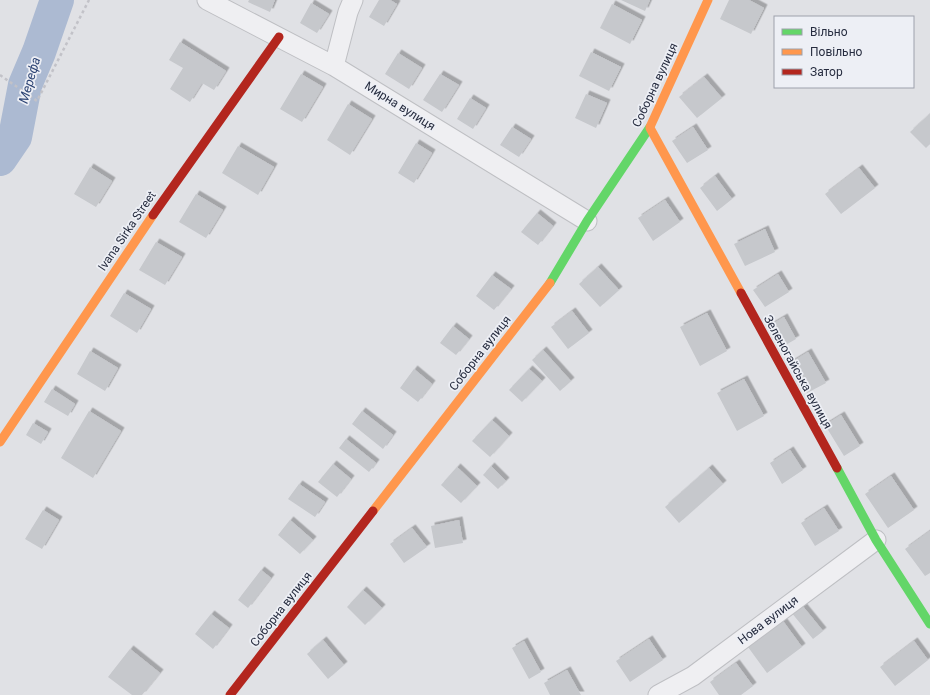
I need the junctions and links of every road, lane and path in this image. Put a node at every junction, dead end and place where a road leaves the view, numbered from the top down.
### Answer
1 (89, 0) edge
2 (207, 0) edge
3 (353, 0) edge
4 (708, 0) edge
5 (279, 37) junction
6 (334, 66) junction
7 (0, 75) edge
8 (650, 128) junction
9 (587, 221) junction
10 (0, 442) edge
11 (876, 540) junction
12 (930, 624) edge
13 (230, 695) edge
14 (658, 695) edge

1 - 7 path
2 - 5 street, Мирна вулиця
3 - 6 street
4 - 8 street, Соборна вулиця
5 - 6 street, Мирна вулиця
5 - 10 street, Ivana Sirka Street
6 - 9 street, Мирна вулиця
8 - 9 street, Соборна вулиця
8 - 11 street, Зеленогайська вулиця
9 - 13 street, Соборна вулиця
11 - 12 street, Зеленогайська вулиця
11 - 14 street, Нова вулиця

